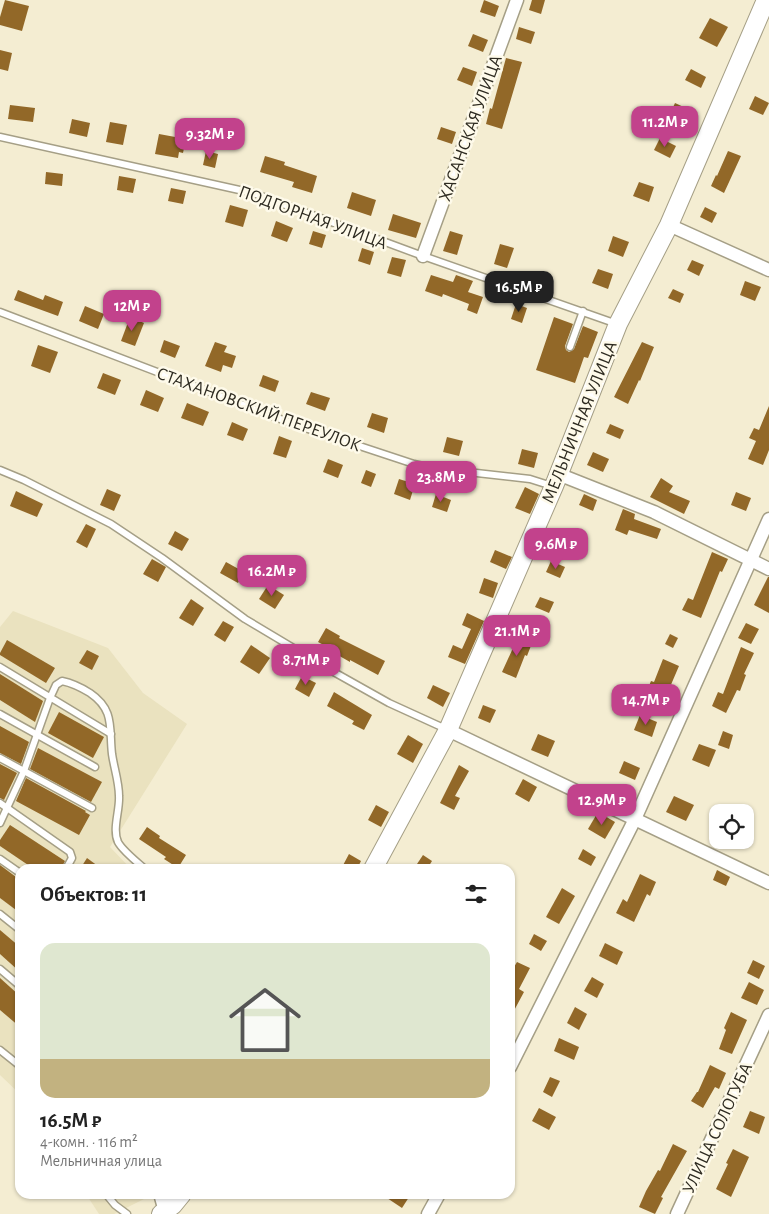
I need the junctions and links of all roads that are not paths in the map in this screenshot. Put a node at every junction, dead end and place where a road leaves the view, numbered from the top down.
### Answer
1 (517, 0) edge
2 (766, 0) edge
3 (764, 21) edge
4 (0, 137) edge
5 (669, 225) junction
6 (423, 256) junction
7 (769, 270) edge
8 (583, 311) junction
9 (0, 312) edge
10 (618, 324) junction
11 (570, 347) dead end
12 (0, 470) edge
13 (556, 480) junction
14 (769, 519) edge
15 (751, 561) junction
16 (769, 570) edge
17 (0, 667) edge
18 (50, 698) junction
19 (0, 714) edge
20 (448, 730) junction
21 (111, 734) junction
22 (37, 736) junction
23 (0, 758) edge
24 (95, 767) dead end
25 (24, 771) junction
26 (0, 803) edge
27 (7, 807) junction
28 (92, 808) dead end
29 (635, 819) junction
30 (0, 823) edge
31 (0, 859) edge
32 (69, 864) edge
33 (140, 864) edge
34 (375, 864) edge
35 (15, 870) edge
36 (769, 883) edge
37 (0, 914) edge
38 (15, 926) edge
39 (0, 969) edge
40 (15, 982) edge
41 (769, 1015) edge
42 (0, 1050) edge
43 (515, 1057) edge
44 (15, 1062) edge
45 (110, 1199) edge
46 (158, 1199) edge
47 (164, 1199) edge
48 (178, 1199) edge
49 (436, 1199) edge
50 (126, 1214) edge
51 (162, 1214) edge
52 (428, 1214) edge
53 (678, 1214) edge

1 - 6 street, ХАСАНСКАЯ УЛИЦА
2 - 3 main road, МЕЛЬНИЧНАЯ УЛИЦА
3 - 5 main road, МЕЛЬНИЧНАЯ УЛИЦА
4 - 6 lane, ПОДГОРНАЯ УЛИЦА
5 - 7 street
5 - 10 main road, МЕЛЬНИЧНАЯ УЛИЦА
6 - 8 lane, ПОДГОРНАЯ УЛИЦА
8 - 10 lane, ПОДГОРНАЯ УЛИЦА
8 - 11 lane
9 - 13 lane, СТАХАНОВСКИЙ ПЕРЕУЛОК
10 - 13 main road, МЕЛЬНИЧНАЯ УЛИЦА
12 - 20 lane
13 - 15 street
13 - 20 main road, МЕЛЬНИЧНАЯ УЛИЦА
14 - 15 street
15 - 16 street
15 - 29 street
17 - 18 lane
18 - 21 lane
18 - 21 lane
18 - 22 lane
19 - 22 lane
20 - 29 street
20 - 34 main road, МЕЛЬНИЧНАЯ УЛИЦА
21 - 33 lane
22 - 24 lane
22 - 25 lane
23 - 25 lane
25 - 27 lane
25 - 28 lane
26 - 27 lane
27 - 30 lane
27 - 32 lane
29 - 36 street
29 - 43 street
31 - 35 lane
37 - 38 lane
39 - 40 lane
41 - 53 street, УЛИЦА СОЛОГУБА
42 - 44 lane
45 - 50 lane
46 - 51 lane
47 - 51 lane
48 - 51 main road
49 - 52 street

